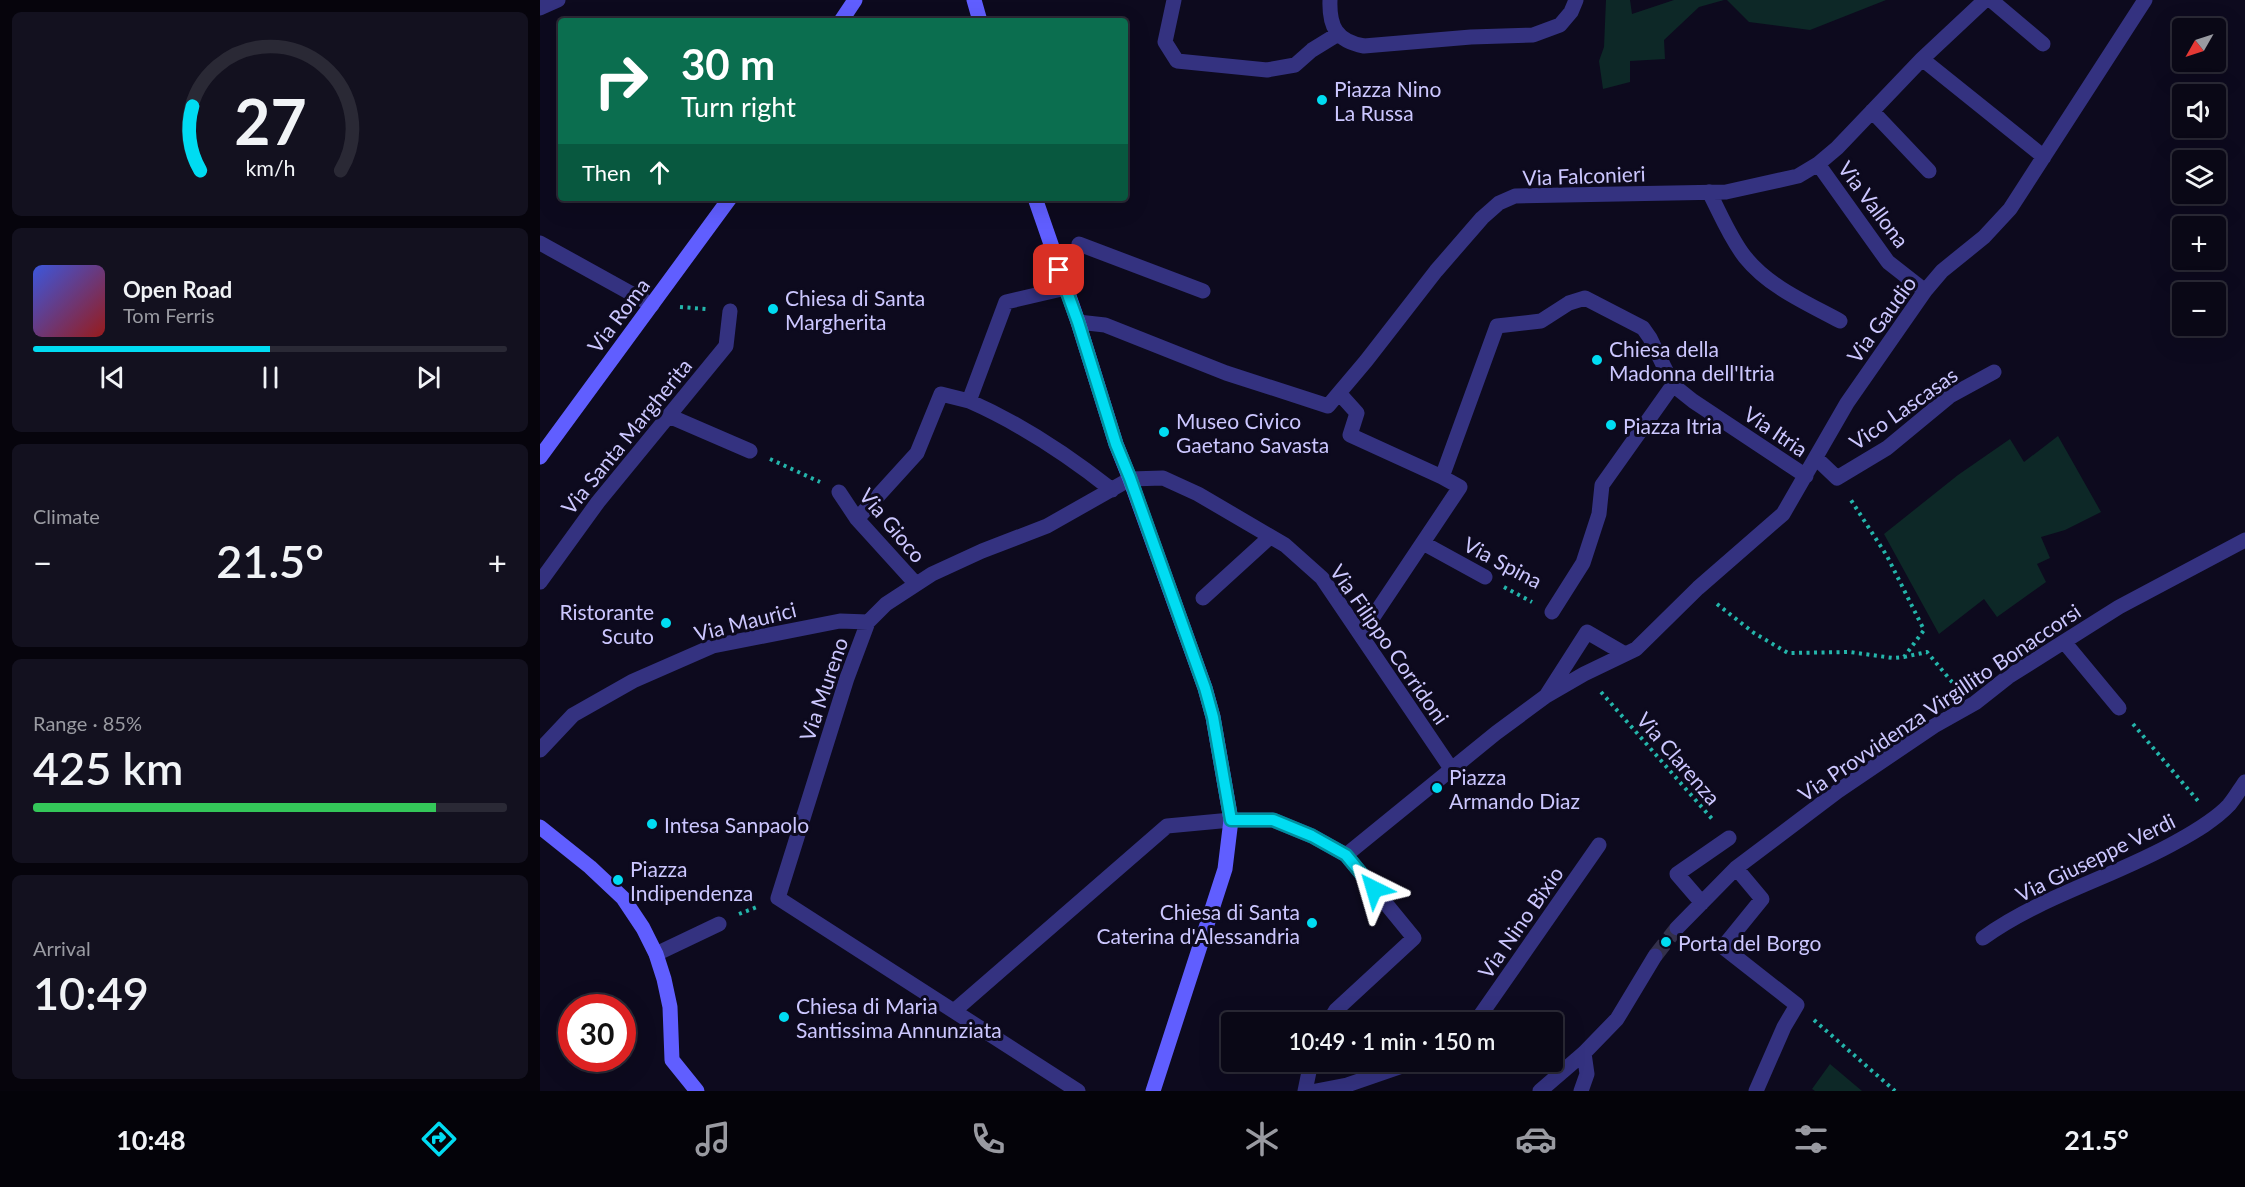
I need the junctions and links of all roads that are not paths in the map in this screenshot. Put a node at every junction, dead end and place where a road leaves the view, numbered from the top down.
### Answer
1 (558, 0) edge
2 (855, 0) edge
3 (974, 0) edge
4 (1174, 0) edge
5 (1330, 0) edge
6 (1576, 0) edge
7 (1985, 0) edge
8 (1991, 0) edge
9 (2145, 0) edge
10 (540, 8) edge
11 (843, 18) edge
12 (979, 18) edge
13 (1338, 34) junction
14 (2043, 44) dead end
15 (1922, 59) junction
16 (1872, 111) junction
17 (2044, 157) junction
18 (1818, 164) junction
19 (1929, 171) dead end
20 (1709, 192) junction
21 (728, 201) edge
22 (1036, 201) edge
23 (540, 243) edge
24 (1079, 244) dead end
25 (1066, 288) junction
26 (1203, 291) dead end
27 (1925, 291) junction
28 (652, 305) junction
29 (730, 311) road end
30 (1840, 321) dead end
31 (1078, 322) junction
32 (1994, 372) dead end
33 (1673, 385) junction
34 (1340, 393) junction
35 (969, 401) junction
36 (669, 416) junction
37 (750, 451) road end
38 (540, 457) edge
39 (1816, 458) junction
40 (1806, 476) junction
41 (1442, 477) junction
42 (1130, 478) junction
43 (1112, 490) junction
44 (839, 492) road end
45 (857, 519) junction
46 (1270, 537) junction
47 (2245, 540) edge
48 (1423, 543) junction
49 (1485, 577) road end
50 (540, 582) edge
51 (915, 584) junction
52 (1203, 598) dead end
53 (1552, 612) road end
54 (868, 622) junction
55 (1361, 636) junction
56 (2065, 643) junction
57 (1631, 651) junction
58 (1546, 696) junction
59 (2120, 708) road end
60 (540, 750) edge
61 (1452, 770) junction
62 (2245, 782) edge
63 (1231, 820) junction
64 (540, 827) edge
65 (1729, 838) road end
66 (1599, 845) dead end
67 (1346, 855) junction
68 (1736, 868) junction
69 (1702, 903) junction
70 (719, 924) dead end
71 (1677, 928) tunnel mouth
72 (1983, 938) dead end
73 (656, 954) junction
74 (1655, 956) tunnel mouth
75 (950, 1008) junction
76 (1335, 1012) edge
77 (1483, 1012) edge
78 (1584, 1053) junction
79 (1309, 1072) edge
80 (1385, 1072) edge
81 (697, 1091) edge
82 (1078, 1091) edge
83 (1153, 1091) edge
84 (1305, 1091) edge
85 (1316, 1091) edge
86 (1539, 1091) edge
87 (1581, 1091) edge
88 (1756, 1091) edge

1 - 10 street
2 - 11 street
3 - 12 street
4 - 13 street
5 - 13 street
6 - 13 street
7 - 15 street, Via Falconieri
8 - 14 street
9 - 17 street, Via Gaudio
15 - 16 street, Via Falconieri
15 - 17 street
16 - 18 street, Via Falconieri
16 - 19 street
17 - 27 street, Via Gaudio
18 - 20 street, Via Falconieri
18 - 27 street, Via Vallona
20 - 30 street
20 - 34 street, Via Falconieri
21 - 28 street, Via Roma
22 - 25 street
23 - 28 street
24 - 26 street
25 - 31 street
25 - 35 street
27 - 39 street, Via Gaudio
28 - 38 street, Via Roma
29 - 36 street, Via Santa Margherita
31 - 34 street, Via Falconieri
31 - 42 street
32 - 39 street, Vico Lascasas
33 - 40 street, Via Itria
33 - 41 street
33 - 53 street
34 - 41 street
35 - 43 street
35 - 45 street
36 - 37 street
36 - 50 street, Via Santa Margherita
39 - 40 street, Via Gaudio
40 - 57 street, Via Gaudio
41 - 48 street
42 - 43 street, Via Mureno
42 - 46 street, Via Filippo Corridoni
42 - 63 street
43 - 51 street, Via Mureno
44 - 45 street, Via Gioco
45 - 51 street, Via Gioco
46 - 52 street
46 - 55 street, Via Filippo Corridoni
47 - 56 street, Via Provvidenza Virgillito Bonaccorsi
48 - 49 street, Via Spina
48 - 55 street
51 - 54 street, Via Mureno
54 - 60 street, Via Maurici
54 - 75 street, Via Mureno
55 - 61 street, Via Filippo Corridoni
56 - 59 street
56 - 68 street, Via Provvidenza Virgillito Bonaccorsi
57 - 58 street, Via Gaudio
57 - 58 street
58 - 61 street
61 - 67 street
62 - 72 street, Via Giuseppe Verdi
63 - 67 street
63 - 75 street
63 - 83 street
64 - 73 street
65 - 69 street
66 - 77 street, Via Nino Bixio
67 - 76 street
68 - 69 street, Via Provvidenza Virgillito Bonaccorsi
68 - 88 street
69 - 71 street, Via Provvidenza Virgillito Bonaccorsi
70 - 73 street
73 - 81 street
74 - 78 street
75 - 82 street
78 - 86 street
78 - 87 street
79 - 84 street
80 - 85 street

